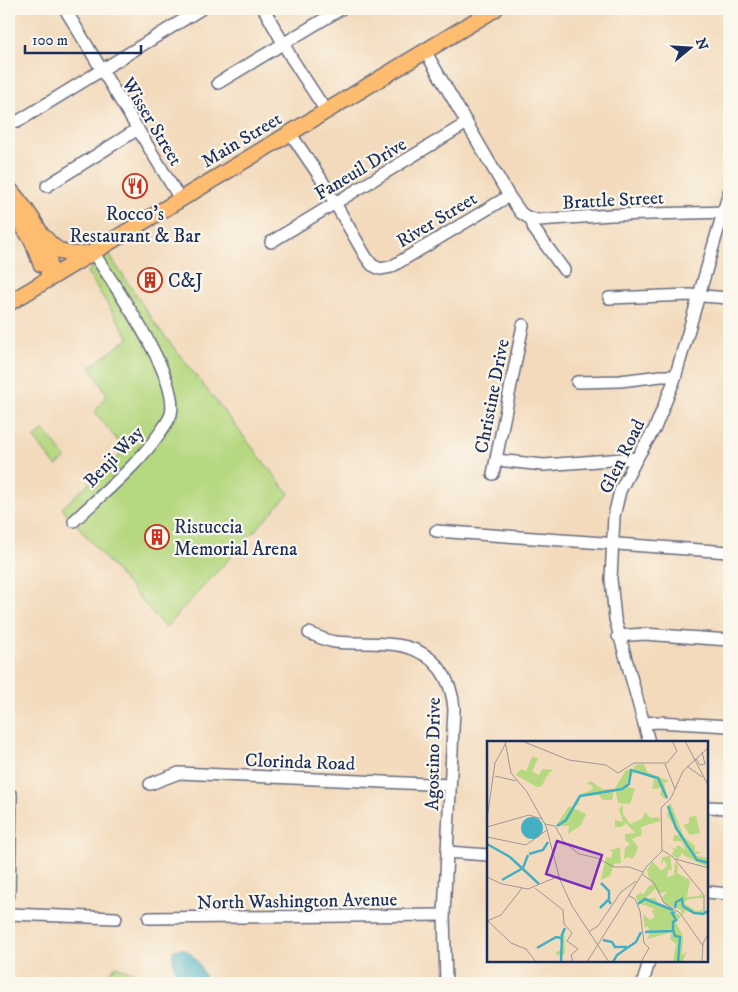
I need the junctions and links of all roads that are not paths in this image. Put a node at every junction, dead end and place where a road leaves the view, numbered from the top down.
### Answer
1 (65, 9) edge
2 (201, 9) edge
3 (264, 9) edge
4 (341, 9) edge
5 (495, 9) edge
6 (283, 43) junction
7 (426, 51) junction
8 (102, 71) junction
9 (218, 83) dead end
10 (326, 111) junction
11 (16, 122) dead end
12 (467, 123) junction
13 (138, 129) junction
14 (290, 133) junction
15 (47, 186) dead end
16 (9, 189) edge
17 (729, 192) edge
18 (509, 196) junction
19 (180, 199) junction
20 (9, 204) edge
21 (335, 204) junction
22 (726, 212) edge
23 (531, 219) junction
24 (39, 231) junction
25 (271, 242) dead end
26 (92, 252) junction
27 (564, 270) dead end
28 (47, 279) junction
29 (699, 296) junction
30 (609, 298) dead end
31 (729, 298) edge
32 (9, 303) edge
33 (523, 325) dead end
34 (676, 376) junction
35 (577, 382) dead end
36 (637, 458) junction
37 (496, 460) junction
38 (493, 474) dead end
39 (74, 521) dead end
40 (436, 531) dead end
41 (611, 544) junction
42 (729, 552) edge
43 (309, 632) dead end
44 (618, 636) junction
45 (729, 640) edge
46 (645, 723) junction
47 (729, 726) edge
48 (649, 741) edge
49 (150, 784) dead end
50 (450, 785) junction
51 (11, 795) dead end
52 (708, 807) edge
53 (729, 808) edge
54 (447, 852) junction
55 (487, 855) edge
56 (708, 892) edge
57 (9, 894) edge
58 (729, 894) edge
59 (9, 914) edge
60 (444, 915) junction
61 (116, 918) dead end
62 (149, 918) dead end
63 (649, 962) edge
64 (446, 983) edge
65 (643, 983) edge

1 - 8 street, Wisser Street
2 - 8 street
3 - 6 street
4 - 6 street
5 - 7 main road, Main Street
6 - 9 street
6 - 10 street
7 - 10 main road, Main Street
7 - 12 street
8 - 11 street
8 - 13 street, Wisser Street
10 - 14 main road, Main Street
12 - 18 street
12 - 21 street, Faneuil Drive
13 - 15 street
13 - 19 street, Wisser Street
14 - 19 main road, Main Street
14 - 21 street
16 - 24 main road
17 - 22 street, Glen Road
18 - 21 street, River Street
18 - 23 street
19 - 26 main road, Main Street
20 - 28 main road
21 - 25 street, Faneuil Drive
22 - 23 street, Brattle Street
22 - 29 street, Glen Road
23 - 27 street
24 - 26 main road
24 - 28 main road
26 - 28 main road, Main Street
26 - 39 street, Benji Way
28 - 32 main road, Main Street
29 - 30 street
29 - 31 street
29 - 34 street, Glen Road
33 - 37 street, Christine Drive
34 - 35 street
34 - 36 street, Glen Road
36 - 37 street
36 - 41 street, Glen Road
37 - 38 street, Christine Drive
40 - 41 street
41 - 42 street
41 - 44 street, Glen Road
43 - 50 street, Agostino Drive
44 - 45 street
44 - 46 street, Glen Road
46 - 47 street
46 - 48 street, Glen Road
49 - 50 street, Clorinda Road
50 - 54 street, Agostino Drive
51 - 57 street
52 - 53 street
54 - 55 street
54 - 60 street, Agostino Drive
56 - 58 street
59 - 61 street
60 - 62 street, North Washington Avenue
60 - 64 street, Agostino Drive
63 - 65 street

